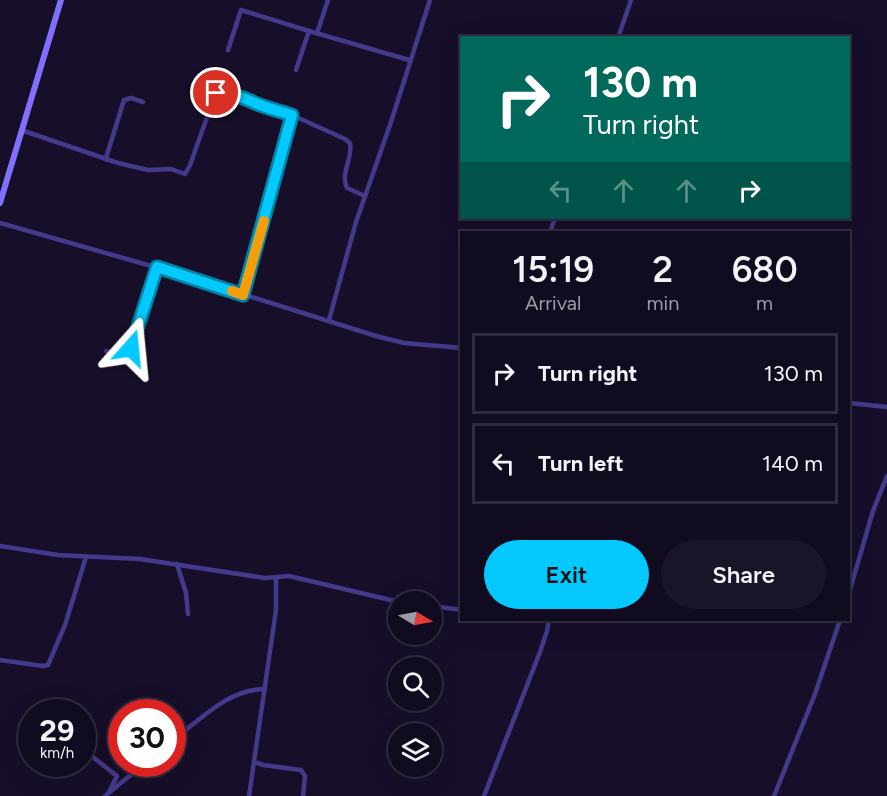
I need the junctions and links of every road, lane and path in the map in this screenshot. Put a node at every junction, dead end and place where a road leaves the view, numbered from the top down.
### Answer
1 (61, 0) edge
2 (328, 0) edge
3 (430, 0) edge
4 (631, 0) edge
5 (309, 31) junction
6 (317, 33) junction
7 (619, 36) edge
8 (228, 50) dead end
9 (410, 60) junction
10 (296, 70) dead end
11 (143, 102) dead end
12 (292, 115) junction
13 (21, 130) junction
14 (107, 160) junction
15 (365, 196) junction
16 (0, 203) edge
17 (0, 223) edge
18 (157, 267) junction
19 (243, 295) junction
20 (329, 320) junction
21 (460, 348) edge
22 (106, 351) dead end
23 (850, 402) edge
24 (887, 407) edge
25 (887, 476) edge
26 (0, 546) edge
27 (86, 557) junction
28 (177, 564) junction
29 (276, 578) junction
30 (850, 590) edge
31 (388, 599) edge
32 (442, 607) edge
33 (460, 610) edge
34 (188, 614) dead end
35 (549, 621) edge
36 (840, 621) edge
37 (0, 660) edge
38 (265, 689) junction
39 (186, 730) edge
40 (96, 760) edge
41 (254, 762) junction
42 (128, 777) edge
43 (110, 792) junction
44 (105, 796) edge
45 (249, 796) edge
46 (303, 796) edge
47 (484, 796) edge
48 (774, 796) edge

1 - 13 main road
2 - 6 street
3 - 9 street
4 - 7 street
5 - 6 street
5 - 8 street
5 - 10 street
6 - 9 street
9 - 15 street
11 - 14 street
12 - 14 street
12 - 15 street
12 - 19 street
13 - 14 street
13 - 16 main road
15 - 20 street
17 - 18 street
18 - 19 street
18 - 22 street
19 - 20 street
20 - 21 street
23 - 24 street
25 - 30 street
26 - 27 street
27 - 28 street
27 - 37 street
28 - 29 street
28 - 34 street
29 - 31 street
29 - 38 street
32 - 33 street
35 - 47 street
36 - 48 street
38 - 39 street
38 - 41 street
40 - 43 street
41 - 45 street
41 - 46 street
42 - 43 street
43 - 44 street

